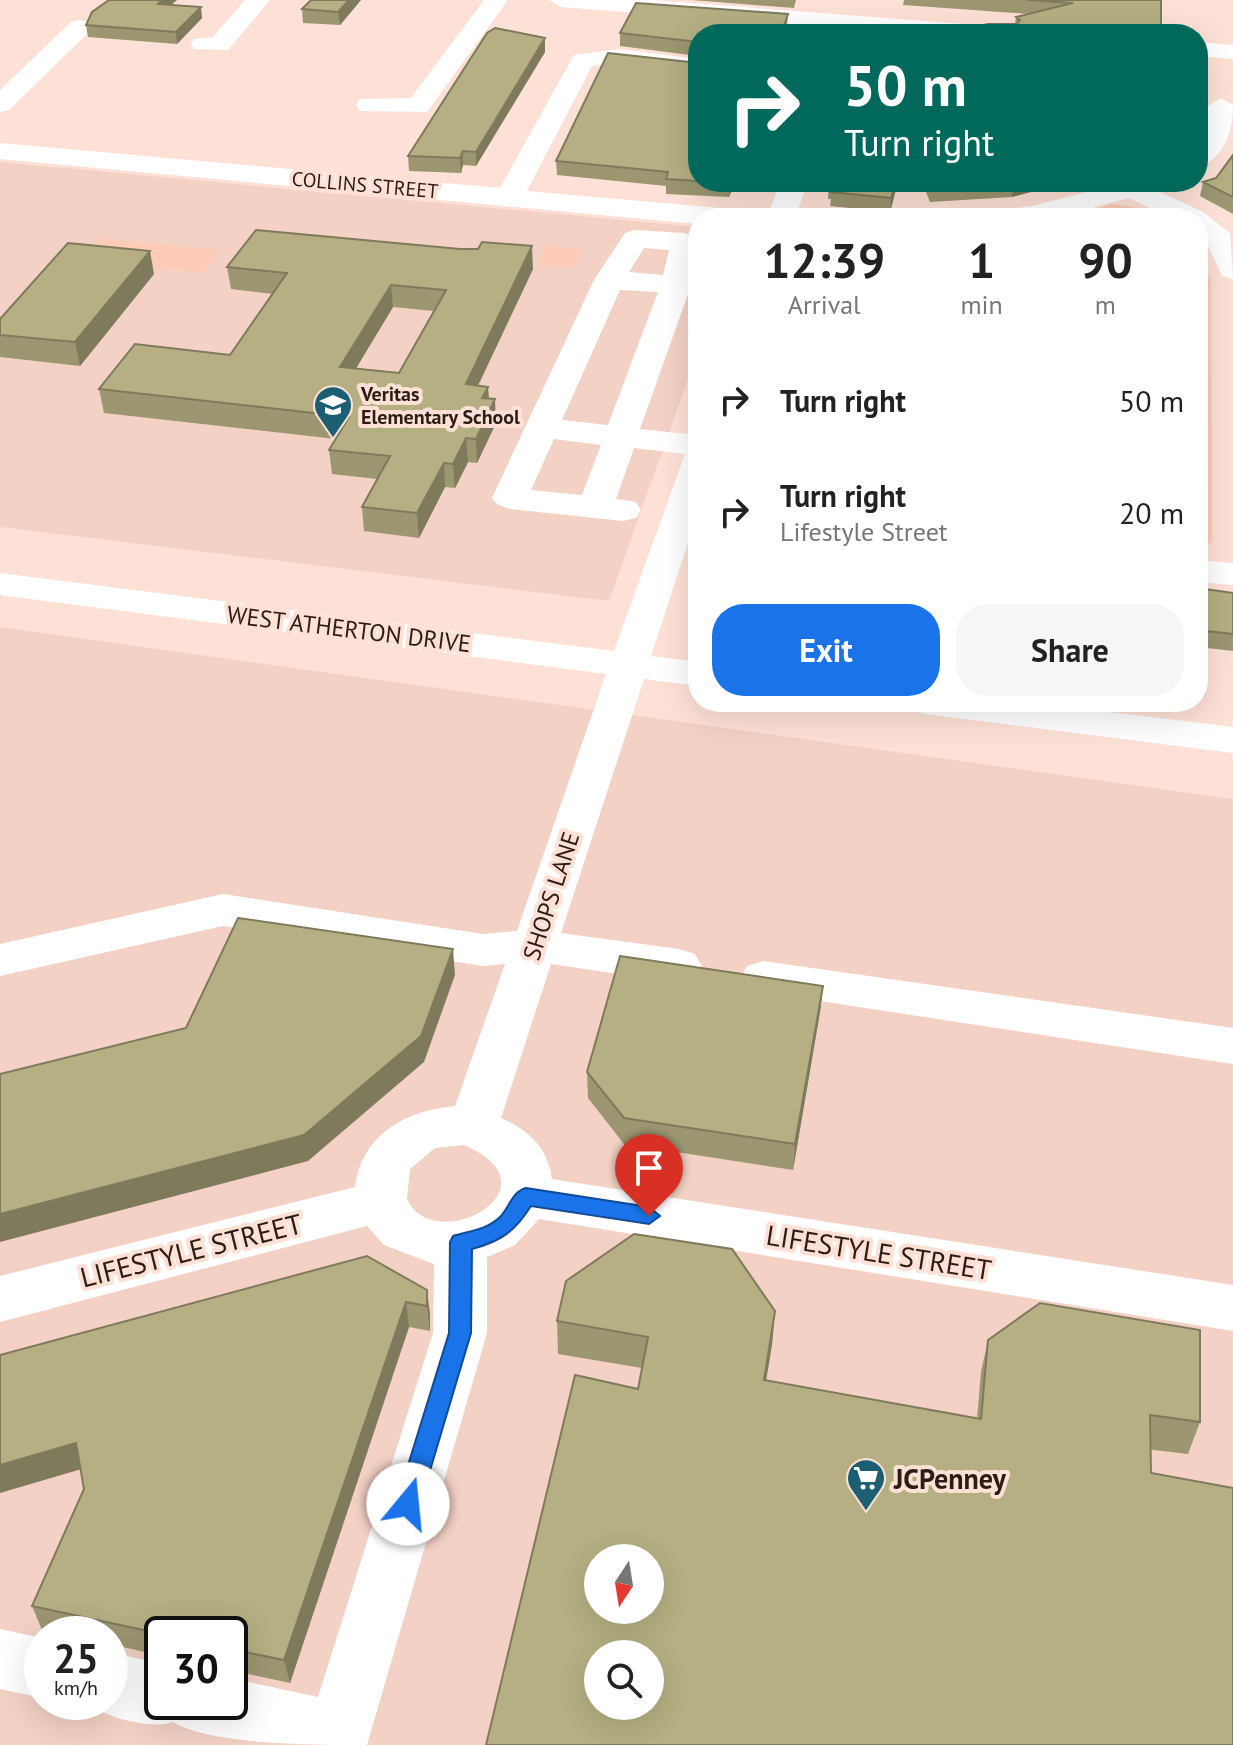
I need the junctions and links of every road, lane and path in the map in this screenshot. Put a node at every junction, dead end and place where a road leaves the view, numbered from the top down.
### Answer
1 (258, 0) edge
2 (496, 0) edge
3 (561, 0) edge
4 (88, 19) edge
5 (850, 19) edge
6 (901, 24) edge
7 (203, 44) dead end
8 (1208, 50) edge
9 (1233, 52) edge
10 (688, 66) edge
11 (31, 74) junction
12 (67, 76) dead end
13 (411, 78) dead end
14 (436, 81) junction
15 (0, 104) edge
16 (369, 105) dead end
17 (1217, 106) edge
18 (1208, 150) edge
19 (0, 151) edge
20 (1122, 192) edge
21 (1154, 192) edge
22 (509, 198) junction
23 (1060, 208) edge
24 (1178, 208) edge
25 (688, 214) edge
26 (1208, 230) edge
27 (1233, 270) edge
28 (609, 280) junction
29 (687, 286) edge
30 (542, 428) junction
31 (620, 436) junction
32 (688, 444) edge
33 (688, 516) edge
34 (1208, 572) edge
35 (1233, 574) edge
36 (0, 584) edge
37 (627, 665) junction
38 (688, 673) edge
39 (1007, 712) edge
40 (1233, 740) edge
41 (534, 945) junction
42 (0, 960) edge
43 (1233, 1046) edge
44 (473, 1127) junction
45 (526, 1196) junction
46 (382, 1201) junction
47 (461, 1242) junction
48 (0, 1299) edge
49 (1233, 1308) edge
50 (0, 1659) edge
51 (24, 1664) edge
52 (248, 1716) edge
53 (336, 1739) edge

1 - 7 street
2 - 14 street
3 - 5 street
4 - 11 street
5 - 6 street
8 - 9 street
10 - 22 street
11 - 12 street
11 - 15 street
13 - 14 street
14 - 16 street
17 - 18 street
19 - 22 street, COLLINS STREET
20 - 23 street
21 - 24 street
22 - 25 street, COLLINS STREET
26 - 27 street
28 - 29 street
28 - 29 street
28 - 30 street
29 - 31 street
30 - 31 street
30 - 31 street
31 - 32 street
33 - 37 street, SHOPS LANE
34 - 35 street
36 - 37 street, WEST ATHERTON DRIVE
37 - 38 street, WEST ATHERTON DRIVE
37 - 41 street, SHOPS LANE
39 - 40 street
41 - 42 street
41 - 43 street
41 - 44 street, SHOPS LANE
44 - 45 street
44 - 46 street
45 - 47 street
45 - 49 street, LIFESTYLE STREET
46 - 47 street
46 - 48 street, LIFESTYLE STREET
47 - 53 street
50 - 51 street
52 - 53 street

